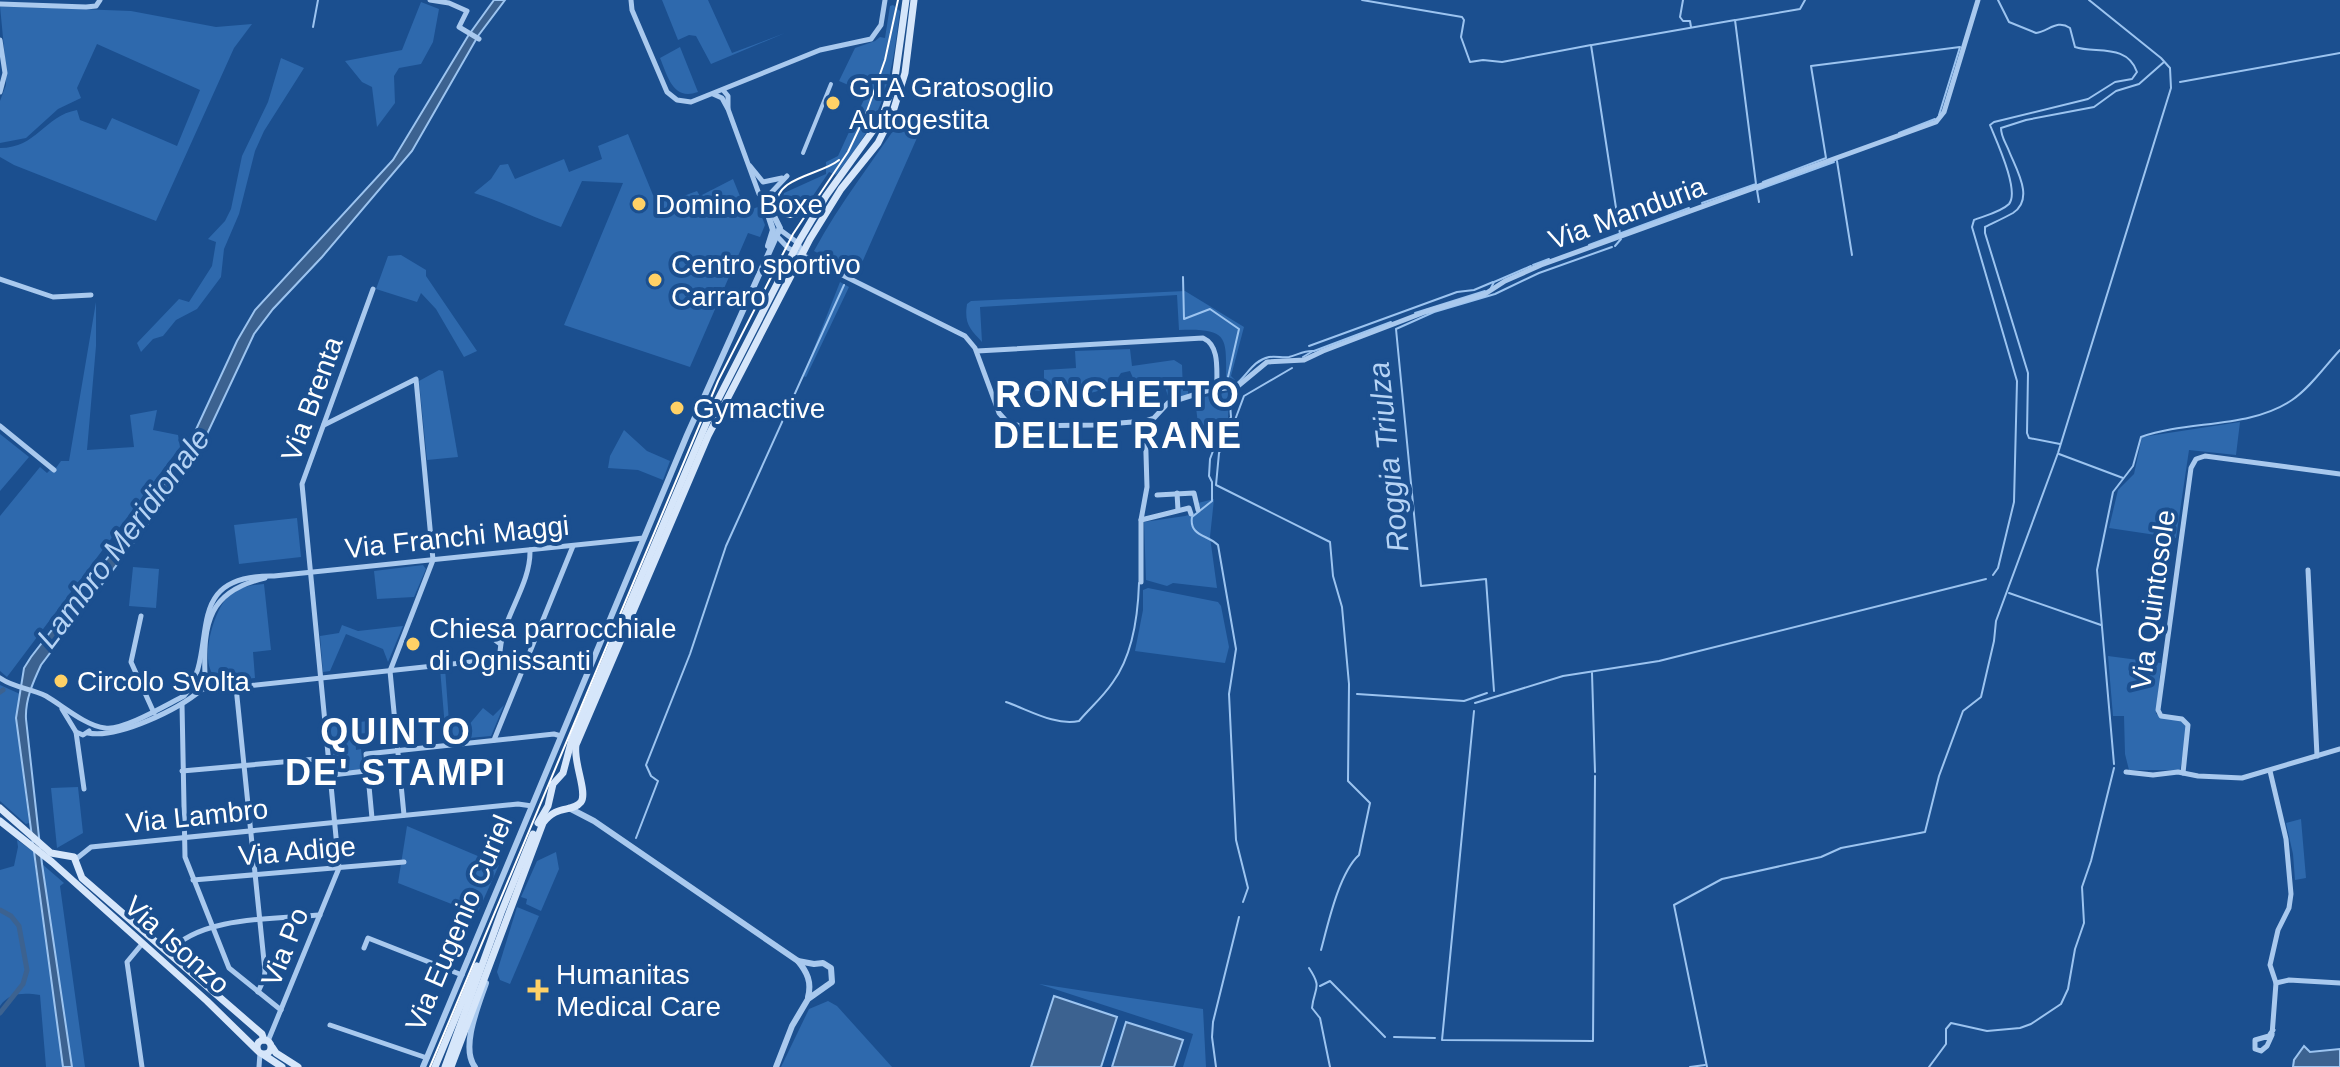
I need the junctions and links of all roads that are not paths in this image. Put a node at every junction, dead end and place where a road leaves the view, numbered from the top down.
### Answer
1 (100, 0) edge
2 (430, 0) edge
3 (631, 0) edge
4 (885, 0) edge
5 (906, 0) edge
6 (914, 0) edge
7 (1978, 0) edge
8 (0, 4) edge
9 (479, 39) dead end
10 (0, 40) edge
11 (1, 81) edge
12 (831, 84) dead end
13 (734, 85) junction
14 (723, 90) junction
15 (0, 92) edge
16 (712, 94) junction
17 (725, 97) junction
18 (803, 153) dead end
19 (765, 189) joint
20 (776, 232) junction
21 (798, 249) junction
22 (0, 279) edge
23 (373, 289) dead end
24 (91, 295) dead end
25 (977, 351) junction
26 (1217, 390) junction
27 (1145, 421) junction
28 (0, 426) edge
29 (323, 426) junction
30 (54, 470) dead end
31 (2340, 474) edge
32 (1177, 493) junction
33 (1157, 495) dead end
34 (1178, 510) junction
35 (1198, 510) dead end
36 (1191, 514) dead end
37 (1141, 520) junction
38 (644, 538) junction
39 (574, 545) junction
40 (530, 550) junction
41 (433, 560) junction
42 (2308, 570) dead end
43 (311, 572) junction
44 (274, 576) junction
45 (1141, 582) dead end
46 (141, 616) dead end
47 (503, 634) junction
48 (499, 643) junction
49 (527, 656) junction
50 (500, 659) junction
51 (390, 671) junction
52 (207, 676) junction
53 (0, 678) edge
54 (195, 679) junction
55 (320, 679) junction
56 (233, 687) junction
57 (203, 689) junction
58 (182, 704) junction
59 (62, 708) junction
60 (154, 714) junction
61 (83, 718) junction
62 (90, 723) junction
63 (75, 729) junction
64 (87, 733) junction
65 (561, 736) junction
66 (494, 741) junction
67 (77, 746) junction
68 (2340, 749) edge
69 (397, 751) junction
70 (2317, 756) junction
71 (328, 758) junction
72 (243, 765) junction
73 (182, 771) junction
74 (367, 771) junction
75 (2270, 771) junction
76 (2126, 772) dead end
77 (2183, 773) junction
78 (332, 775) junction
79 (559, 778) junction
80 (579, 780) junction
81 (84, 789) dead end
82 (552, 796) junction
83 (537, 797) junction
84 (581, 802) junction
85 (518, 804) junction
86 (533, 805) junction
87 (0, 808) edge
88 (568, 808) junction
89 (529, 814) junction
90 (404, 815) junction
91 (372, 818) junction
92 (0, 821) edge
93 (594, 821) junction
94 (334, 822) junction
95 (250, 831) junction
96 (183, 838) junction
97 (48, 855) junction
98 (65, 856) junction
99 (404, 862) dead end
100 (76, 864) junction
101 (339, 868) junction
102 (62, 872) junction
103 (255, 875) junction
104 (193, 880) junction
105 (501, 913) junction
106 (320, 915) junction
107 (259, 920) junction
108 (212, 926) junction
109 (142, 944) junction
110 (364, 948) dead end
111 (168, 953) junction
112 (798, 961) junction
113 (493, 963) dead end
114 (814, 964) junction
115 (807, 972) junction
116 (462, 975) junction
117 (2276, 983) junction
118 (2340, 983) edge
119 (810, 984) junction
120 (820, 989) junction
121 (258, 992) junction
122 (808, 999) junction
123 (281, 1010) junction
124 (330, 1025) dead end
125 (2273, 1030) junction
126 (267, 1042) junction
127 (260, 1052) junction
128 (427, 1058) junction
129 (142, 1067) edge
130 (259, 1067) edge
131 (282, 1067) edge
132 (298, 1067) edge
133 (423, 1067) edge
134 (435, 1067) edge
135 (445, 1067) edge
136 (451, 1067) edge
137 (475, 1067) edge
138 (776, 1067) edge

1 - 8 street
2 - 9 street
3 - 16 street
4 - 13 street
5 - 21 main road
6 - 21 main road
7 - 26 street, Via Manduria
10 - 11 street
11 - 15 street
12 - 18 street
13 - 14 street
13 - 17 street
14 - 16 street
14 - 17 street
16 - 17 street
17 - 19 street
19 - 20 street
20 - 21 street
20 - 21 street
20 - 38 street, Via Eugenio Curiel
21 - 25 street
21 - 79 main road
21 - 80 main road
22 - 24 street
23 - 29 street, Via Brenta
25 - 26 street
25 - 27 street, Via Manduria
26 - 27 street, Via Manduria
27 - 37 street
28 - 30 street
29 - 41 street
29 - 43 street, Via Brenta
31 - 77 street, Via Quintosole
32 - 33 street
32 - 34 street
32 - 35 street
34 - 36 street
34 - 37 street
37 - 45 street
38 - 39 street, Via Franchi Maggi
38 - 65 street, Via Eugenio Curiel
39 - 40 street, Via Franchi Maggi
39 - 49 street
40 - 41 street, Via Franchi Maggi
40 - 47 street
41 - 43 street, Via Franchi Maggi
41 - 51 street
42 - 70 street
43 - 44 street, Via Franchi Maggi
43 - 55 street, Via Brenta
44 - 52 street, Via Franchi Maggi
44 - 54 street, Via Franchi Maggi
46 - 60 street
47 - 48 street
47 - 48 street
48 - 50 street
49 - 50 street
49 - 66 street
50 - 51 street
51 - 55 street
51 - 69 street
52 - 54 street
52 - 56 street
52 - 57 street, Via Franchi Maggi
53 - 59 street
54 - 57 street
54 - 60 street
55 - 56 street
55 - 71 street, Via Brenta
56 - 57 street
56 - 72 street
57 - 58 street
58 - 60 street
58 - 73 street
59 - 61 street
59 - 63 street
60 - 62 street
60 - 64 street
61 - 62 street
61 - 63 street
62 - 64 street
63 - 64 street
63 - 67 street
64 - 67 street
65 - 66 street
65 - 83 street, Via Eugenio Curiel
66 - 69 street
67 - 81 street
68 - 70 street
69 - 74 street
69 - 90 street
70 - 75 street
71 - 72 street
71 - 78 street, Via Brenta
72 - 73 street
72 - 95 street
73 - 96 street
74 - 78 street
74 - 91 street
75 - 77 street
75 - 117 street
76 - 77 street
78 - 94 street, Via Brenta
79 - 80 main road
79 - 82 main road
80 - 84 main road
82 - 88 main road
82 - 105 main road, Via Eugenio Curiel
83 - 85 street
83 - 86 street, Via Eugenio Curiel
84 - 88 main road
84 - 93 street
85 - 86 street
85 - 89 street
85 - 90 street, Via Lambro
86 - 89 street, Via Eugenio Curiel
87 - 97 main road
88 - 93 street
88 - 136 main road, Via Eugenio Curiel
89 - 116 street, Via Eugenio Curiel
90 - 91 street, Via Lambro
91 - 94 street, Via Lambro
92 - 97 main road
93 - 112 street
94 - 95 street, Via Lambro
94 - 101 street, Via Brenta
95 - 96 street, Via Lambro
95 - 103 street
96 - 100 street, Via Lambro
96 - 104 street
97 - 98 main road
97 - 102 main road, Via Isonzo
98 - 100 main road
98 - 102 main road
99 - 101 street, Via Adige
100 - 102 main road
100 - 111 main road, Via Isonzo
101 - 103 street, Via Adige
101 - 106 street, Via Po
102 - 109 main road, Via Isonzo
103 - 104 street, Via Adige
103 - 107 street
104 - 108 street
105 - 134 main road
105 - 135 main road, Via Eugenio Curiel
106 - 107 street
106 - 123 street, Via Po
107 - 108 street
107 - 121 street
108 - 111 street
108 - 121 street
109 - 127 main road, Via Isonzo
109 - 129 street
110 - 116 street
111 - 126 main road, Via Isonzo
112 - 114 street
112 - 115 street
113 - 137 street
114 - 115 street
114 - 120 street
115 - 119 street
116 - 128 street, Via Eugenio Curiel
117 - 118 street
117 - 125 street
119 - 120 street
119 - 122 street
120 - 122 street
121 - 123 street
122 - 138 street
123 - 126 street, Via Po
124 - 128 street
125 - 125 street
126 - 127 main road
126 - 132 main road, Via Isonzo
127 - 130 street
127 - 131 main road, Via Isonzo
128 - 133 street, Via Eugenio Curiel

